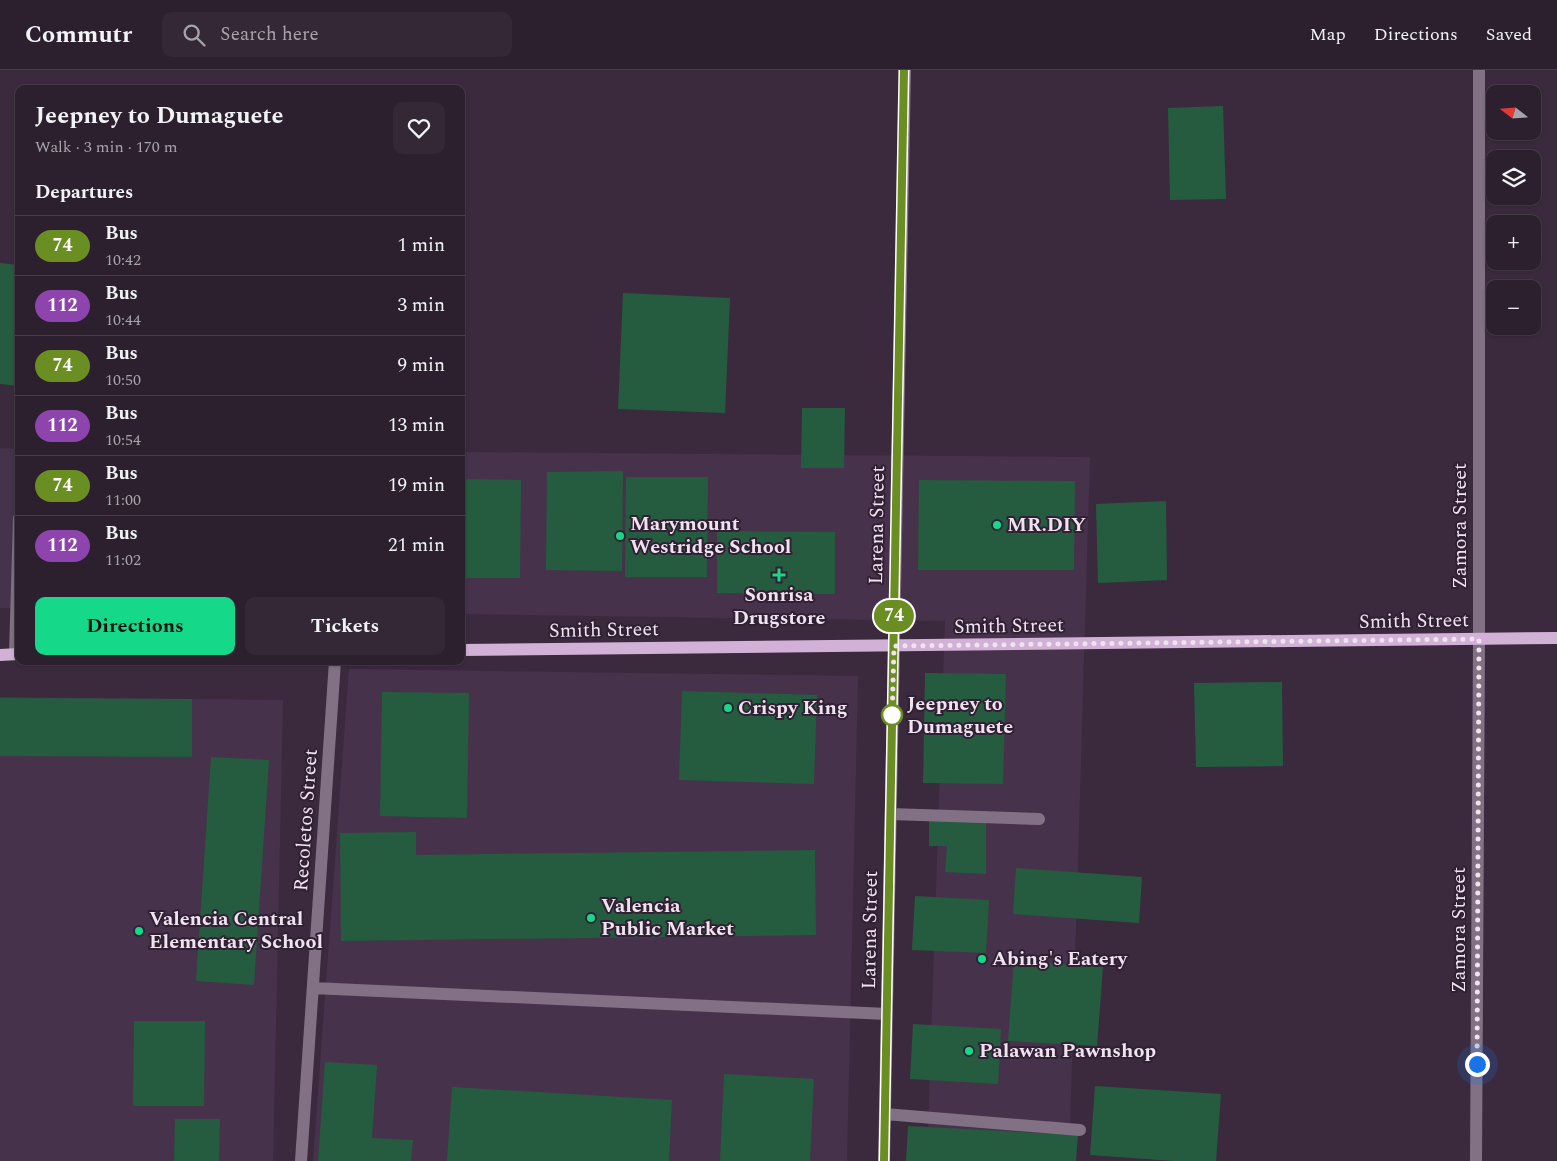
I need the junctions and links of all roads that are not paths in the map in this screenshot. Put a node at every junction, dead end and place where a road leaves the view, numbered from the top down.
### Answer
1 (904, 70) edge
2 (1479, 70) edge
3 (1557, 638) edge
4 (1479, 639) junction
5 (894, 646) junction
6 (465, 650) edge
7 (0, 654) edge
8 (15, 654) edge
9 (335, 665) edge
10 (891, 814) junction
11 (1039, 819) dead end
12 (313, 988) junction
13 (887, 1014) junction
14 (885, 1114) junction
15 (1080, 1130) dead end
16 (301, 1161) edge
17 (884, 1161) edge
18 (1476, 1161) edge

1 - 5 street, Larena Street
2 - 4 street, Zamora Street
3 - 4 main road, Smith Street
4 - 5 main road, Smith Street
4 - 18 street, Zamora Street
5 - 6 main road, Smith Street
5 - 10 street, Larena Street
7 - 8 main road
9 - 12 street, Recoletos Street
10 - 11 street
10 - 13 street, Larena Street
12 - 13 street
12 - 16 street, Recoletos Street
13 - 14 street, Larena Street
14 - 15 street
14 - 17 street, Larena Street

